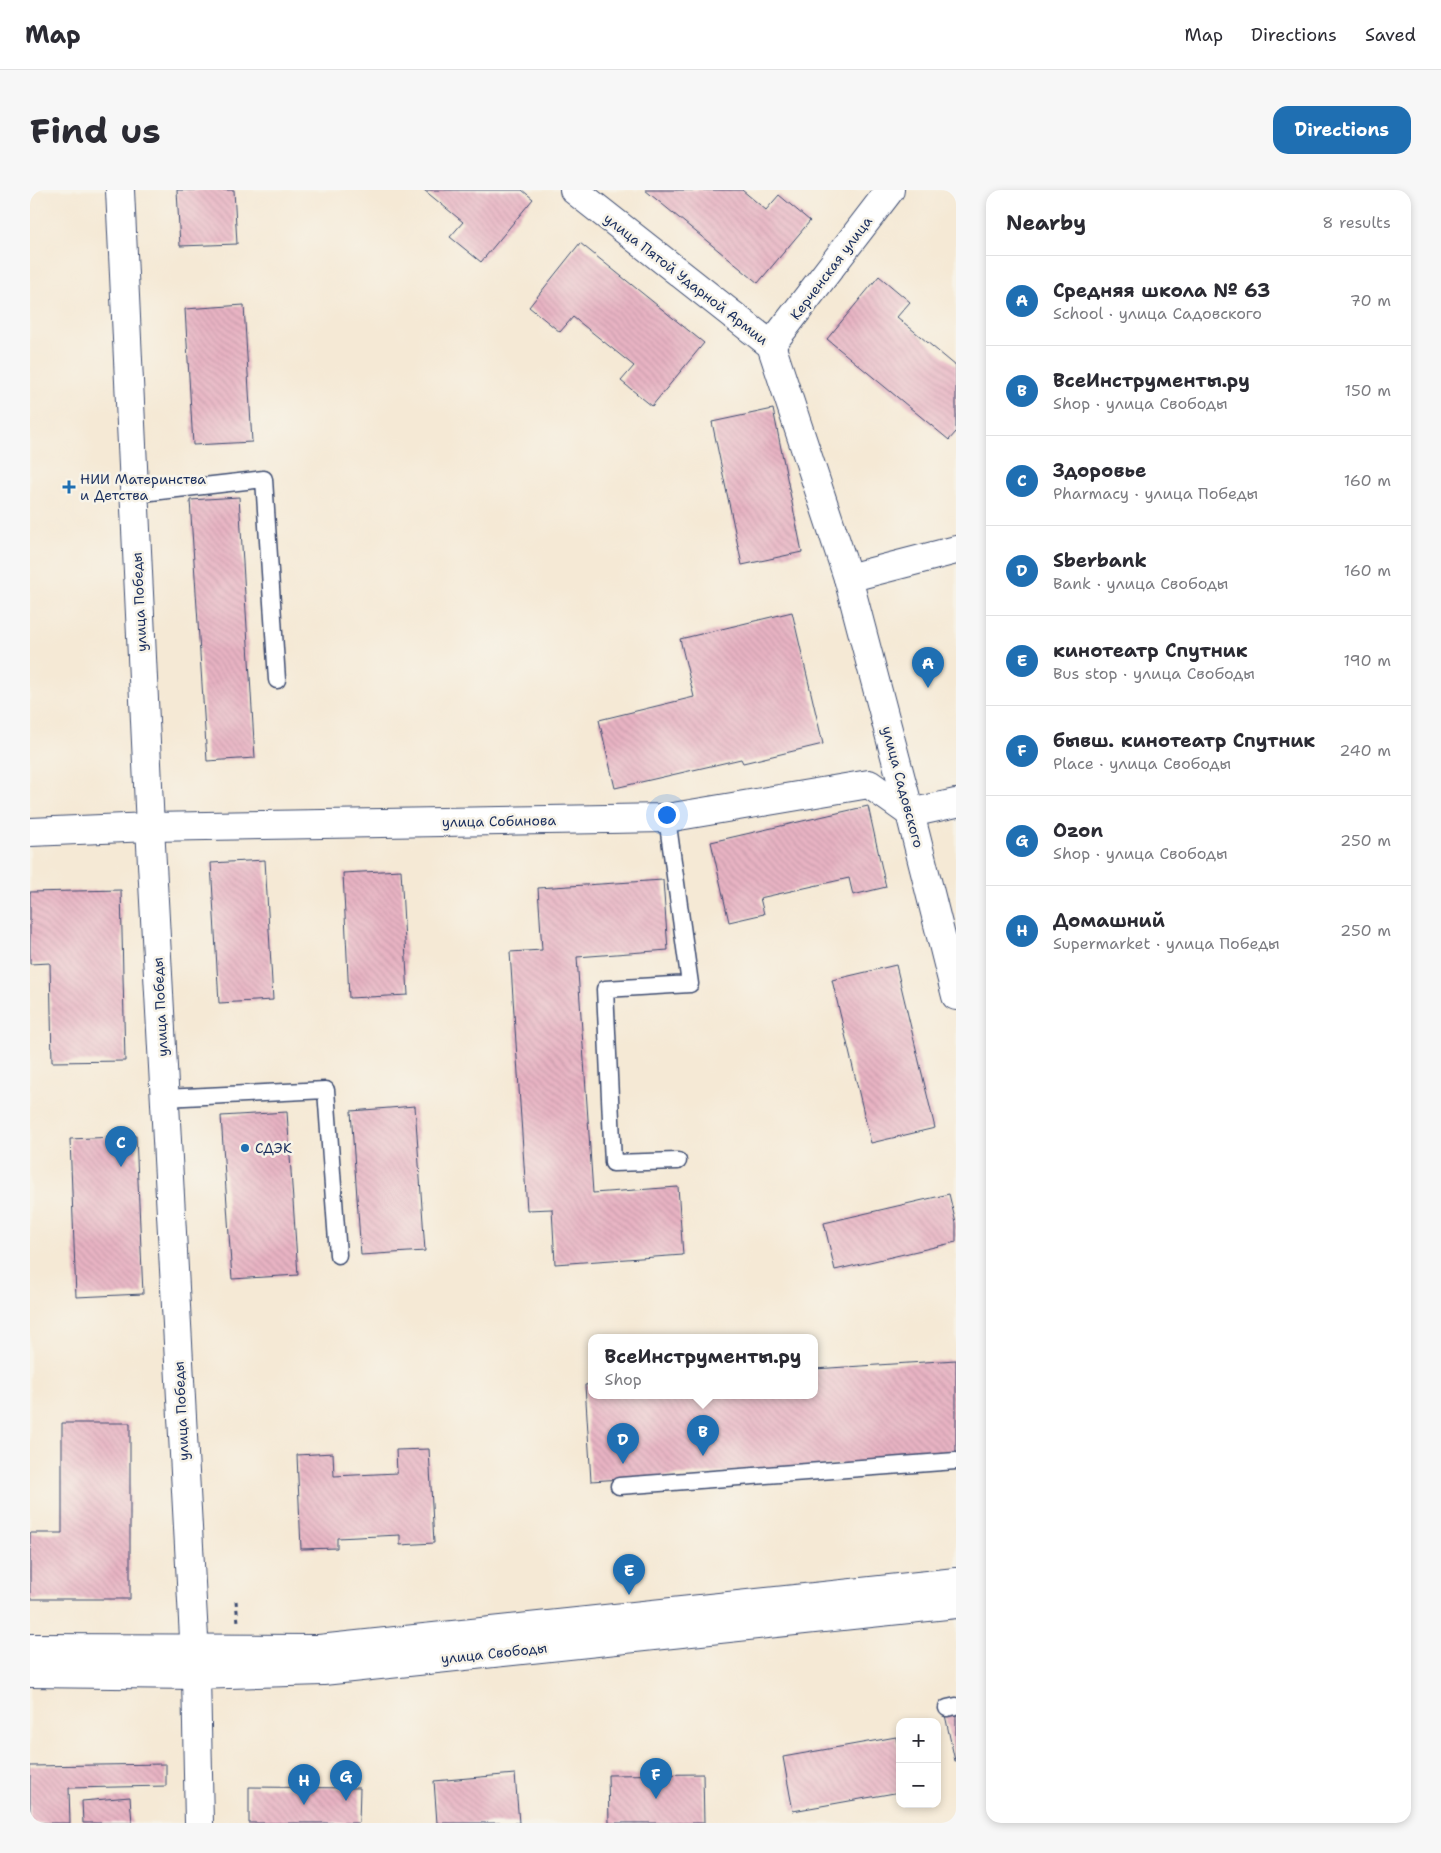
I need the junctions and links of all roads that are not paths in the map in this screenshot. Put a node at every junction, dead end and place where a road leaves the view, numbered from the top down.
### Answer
1 (120, 190) edge
2 (574, 190) edge
3 (890, 190) edge
4 (771, 345) junction
5 (134, 494) junction
6 (956, 550) edge
7 (848, 578) junction
8 (277, 680) dead end
9 (956, 803) edge
10 (910, 813) junction
11 (668, 818) junction
12 (150, 827) junction
13 (30, 832) edge
14 (956, 996) edge
15 (164, 1098) junction
16 (678, 1161) dead end
17 (338, 1255) dead end
18 (956, 1461) edge
19 (619, 1486) dead end
20 (956, 1582) edge
21 (956, 1604) edge
22 (30, 1648) edge
23 (195, 1662) junction
24 (30, 1673) edge
25 (199, 1823) edge

1 - 5 street, улица Победы
2 - 4 street, улица Пятой Ударной Армии
3 - 4 street, Керченская улица
4 - 7 street, улица Пятой Ударной Армии
5 - 8 lane
5 - 12 street, улица Победы
6 - 7 street
7 - 10 street, улица Садовского
9 - 10 street
10 - 11 street, улица Собинова
10 - 14 street, улица Садовского
11 - 12 street, улица Собинова
11 - 16 lane
12 - 13 street, улица Собинова
12 - 15 street, улица Победы
15 - 17 lane
15 - 23 street, улица Победы
18 - 19 lane
20 - 23 street, улица Свободы
21 - 23 street, улица Свободы
22 - 23 street, улица Свободы
23 - 24 street, улица Свободы
23 - 25 street, улица Победы

